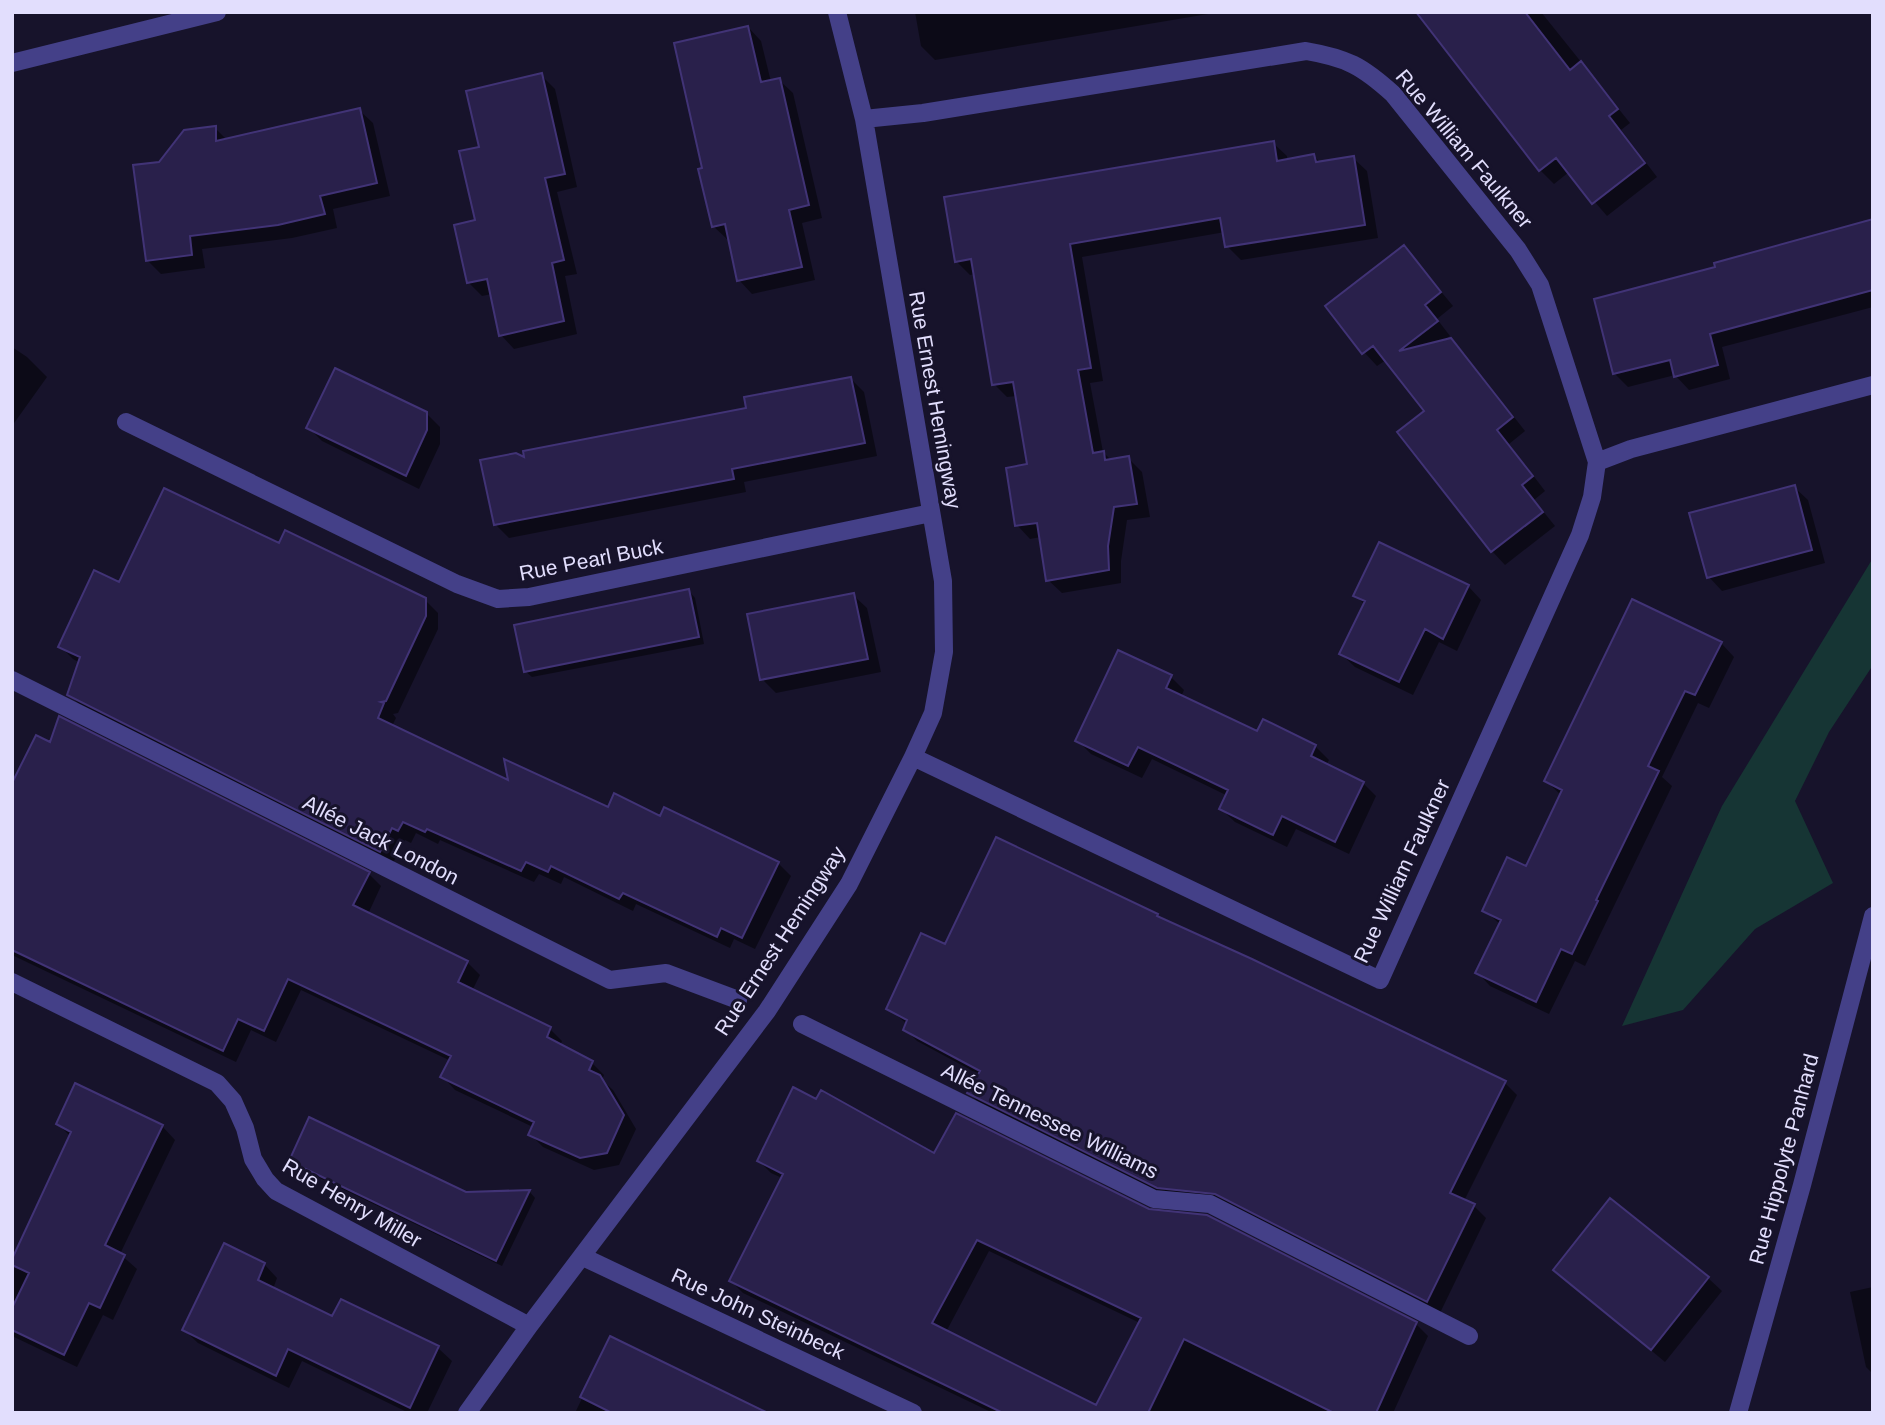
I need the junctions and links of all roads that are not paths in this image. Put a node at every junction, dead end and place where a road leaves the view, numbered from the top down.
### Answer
1 (217, 12) edge
2 (837, 12) edge
3 (12, 63) edge
4 (864, 119) junction
5 (1873, 385) edge
6 (126, 422) dead end
7 (1597, 462) junction
8 (931, 513) junction
9 (12, 680) edge
10 (913, 757) junction
11 (1873, 916) edge
12 (12, 982) edge
13 (738, 1000) dead end
14 (802, 1024) dead end
15 (583, 1257) junction
16 (529, 1326) junction
17 (1469, 1336) dead end
18 (467, 1413) edge
19 (913, 1413) edge
20 (1738, 1413) edge

1 - 3 street
2 - 4 street, Rue Ernest Hemingway
4 - 7 street, Rue William Faulkner
4 - 8 street, Rue Ernest Hemingway
5 - 7 street
6 - 8 street, Rue Pearl Buck
7 - 10 street, Rue William Faulkner
8 - 10 street, Rue Ernest Hemingway
9 - 13 street, Allée Jack London
10 - 15 street, Rue Ernest Hemingway
11 - 20 street, Rue Hippolyte Panhard
12 - 16 street, Rue Henry Miller
14 - 17 street, Allée Tennessee Williams
15 - 16 street, Rue Ernest Hemingway
15 - 19 street, Rue John Steinbeck
16 - 18 street, Rue Ernest Hemingway

